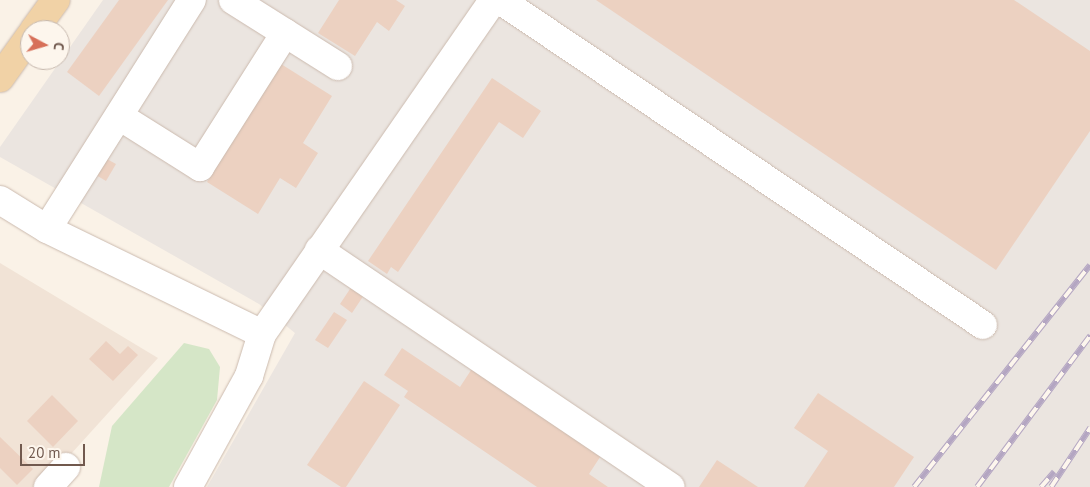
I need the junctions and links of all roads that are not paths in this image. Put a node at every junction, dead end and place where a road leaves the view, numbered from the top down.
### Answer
1 (56, 0) edge
2 (192, 0) edge
3 (233, 0) edge
4 (493, 0) edge
5 (500, 0) edge
6 (41, 20) edge
7 (284, 33) junction
8 (20, 50) edge
9 (338, 66) dead end
10 (0, 78) edge
11 (118, 116) junction
12 (0, 200) edge
13 (48, 229) junction
14 (319, 250) junction
15 (983, 325) dead end
16 (262, 334) junction
17 (66, 467) dead end
18 (196, 484) edge
19 (48, 487) edge
20 (670, 487) edge

1 - 6 main road
2 - 11 street
3 - 7 street
4 - 14 street
5 - 15 street
7 - 9 street
7 - 11 street
8 - 10 main road
11 - 13 street
12 - 13 street
13 - 16 street
14 - 16 street
14 - 20 street
16 - 18 street
17 - 19 street

